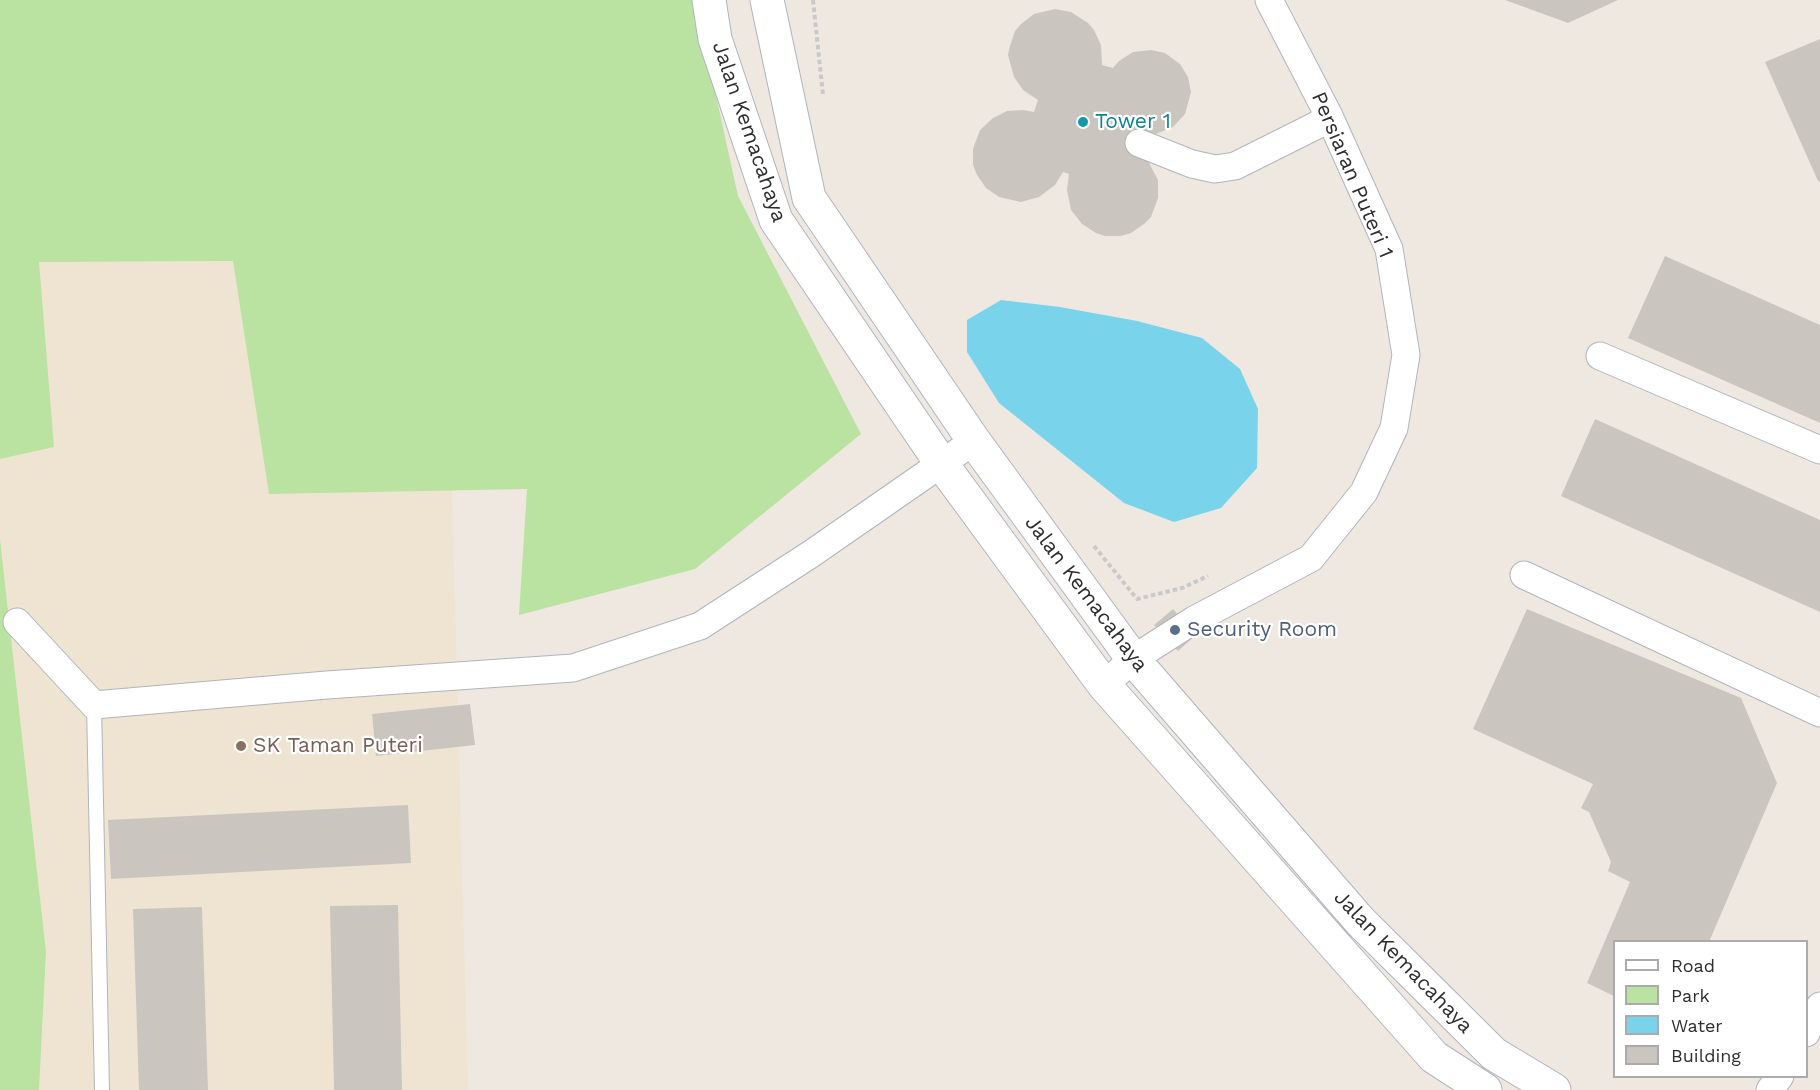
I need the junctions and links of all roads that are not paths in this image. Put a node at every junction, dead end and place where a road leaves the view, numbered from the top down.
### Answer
1 (709, 0) edge
2 (767, 0) edge
3 (1269, 0) edge
4 (1329, 116) junction
5 (1138, 143) dead end
6 (1600, 356) dead end
7 (974, 441) junction
8 (1820, 450) edge
9 (941, 463) junction
10 (1524, 575) dead end
11 (17, 622) dead end
12 (1132, 659) junction
13 (1104, 684) junction
14 (94, 705) junction
15 (1820, 713) edge
16 (1820, 1006) edge
17 (1808, 1029) edge
18 (1779, 1078) edge
19 (102, 1090) edge
20 (1485, 1090) edge
21 (1554, 1090) edge
22 (1770, 1090) edge

1 - 9 street, Jalan Kemacahaya
2 - 7 street, Jalan Kemacahaya
3 - 4 street, Persiaran Puteri 1
4 - 5 street
4 - 12 street, Persiaran Puteri 1
6 - 8 street
7 - 9 street
7 - 12 street, Jalan Kemacahaya
9 - 13 street, Jalan Kemacahaya
9 - 14 street
10 - 15 street
11 - 14 street
12 - 13 street, Persiaran Puteri 1
12 - 21 street, Jalan Kemacahaya
13 - 20 street, Jalan Kemacahaya
14 - 19 lane
16 - 17 street
18 - 22 street

